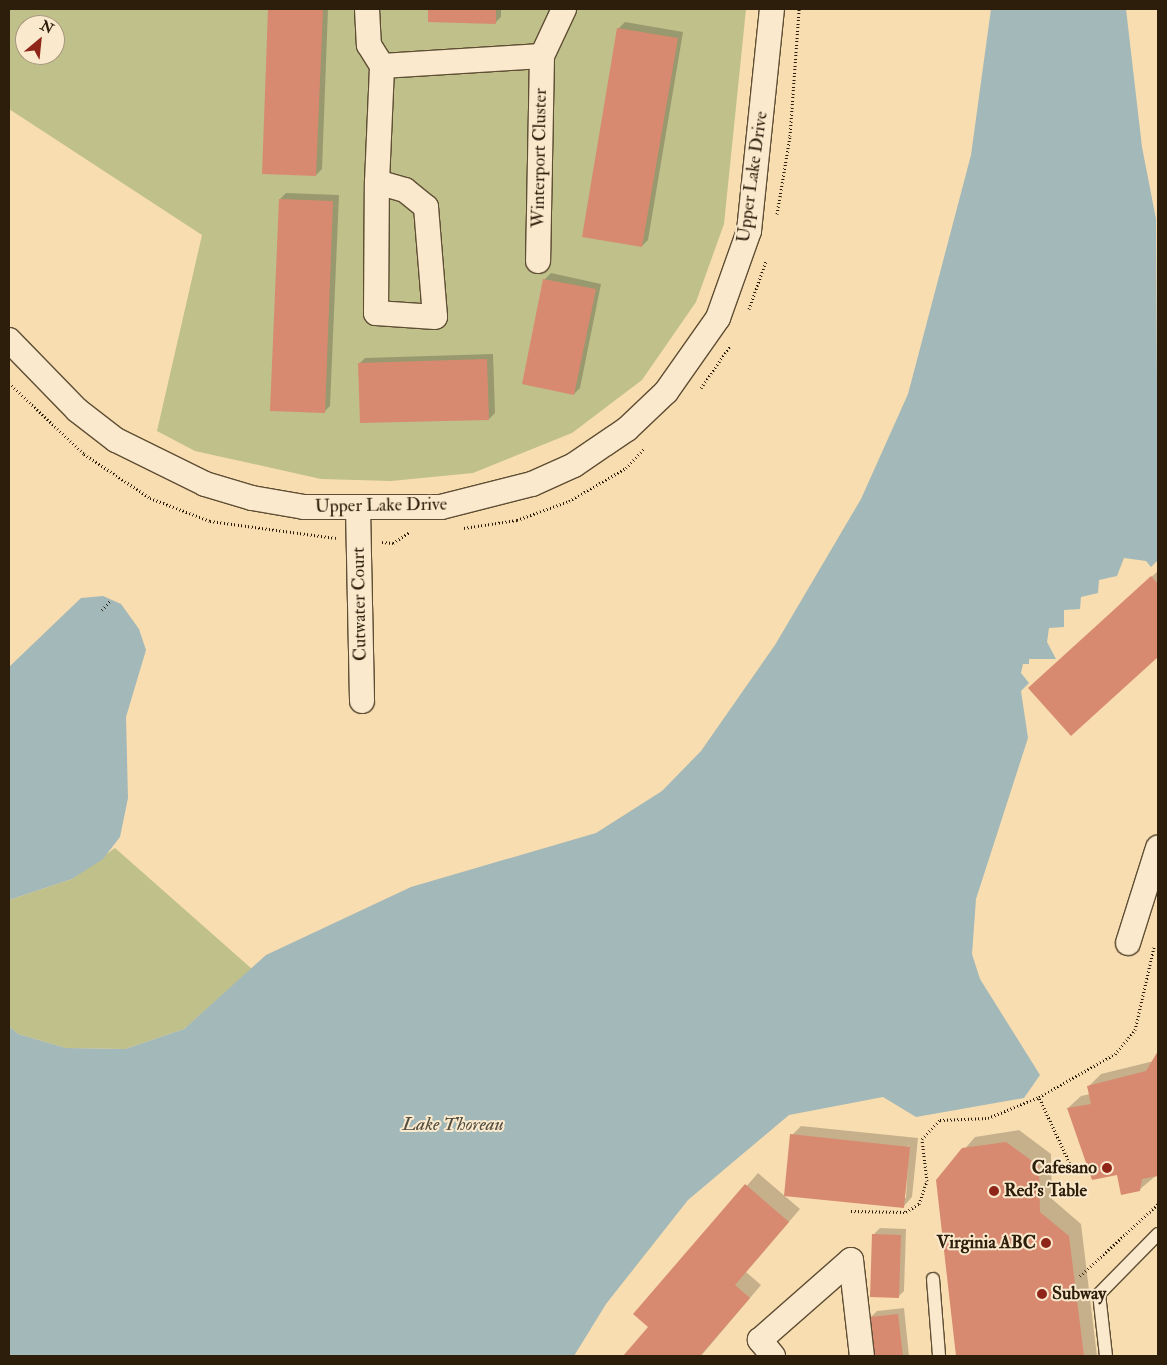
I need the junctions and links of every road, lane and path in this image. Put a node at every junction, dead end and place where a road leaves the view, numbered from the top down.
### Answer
1 (367, 9) edge
2 (564, 9) edge
3 (772, 9) edge
4 (800, 9) edge
5 (542, 56) junction
6 (382, 66) junction
7 (378, 182) junction
8 (776, 223) dead end
9 (770, 252) dead end
10 (538, 261) dead end
11 (746, 316) dead end
12 (9, 340) edge
13 (732, 342) dead end
14 (695, 395) dead end
15 (651, 441) dead end
16 (358, 508) junction
17 (458, 529) dead end
18 (419, 532) dead end
19 (359, 540) junction
20 (111, 600) dead end
21 (102, 610) dead end
22 (362, 701) dead end
23 (1158, 848) edge
24 (1156, 938) dead end
25 (1128, 943) dead end
26 (1039, 1097) junction
27 (1071, 1166) dead end
28 (1158, 1204) edge
29 (851, 1211) dead end
30 (1158, 1234) edge
31 (1080, 1276) dead end
32 (933, 1279) dead end
33 (773, 1356) edge
34 (862, 1356) edge
35 (939, 1356) edge
36 (1106, 1356) edge

1 - 6 street
2 - 5 street, Winterport Cluster
3 - 16 street, Upper Lake Drive
4 - 8 path
5 - 6 street
5 - 10 street, Winterport Cluster
6 - 7 street
7 - 7 street
9 - 11 path
12 - 16 street, Upper Lake Drive
13 - 14 path
15 - 17 path
16 - 19 street, Cutwater Court
18 - 19 path
19 - 22 street, Cutwater Court
20 - 21 path
23 - 25 street
24 - 26 path
26 - 27 path
26 - 29 path
28 - 31 path
30 - 36 lane
32 - 35 lane
33 - 34 street

